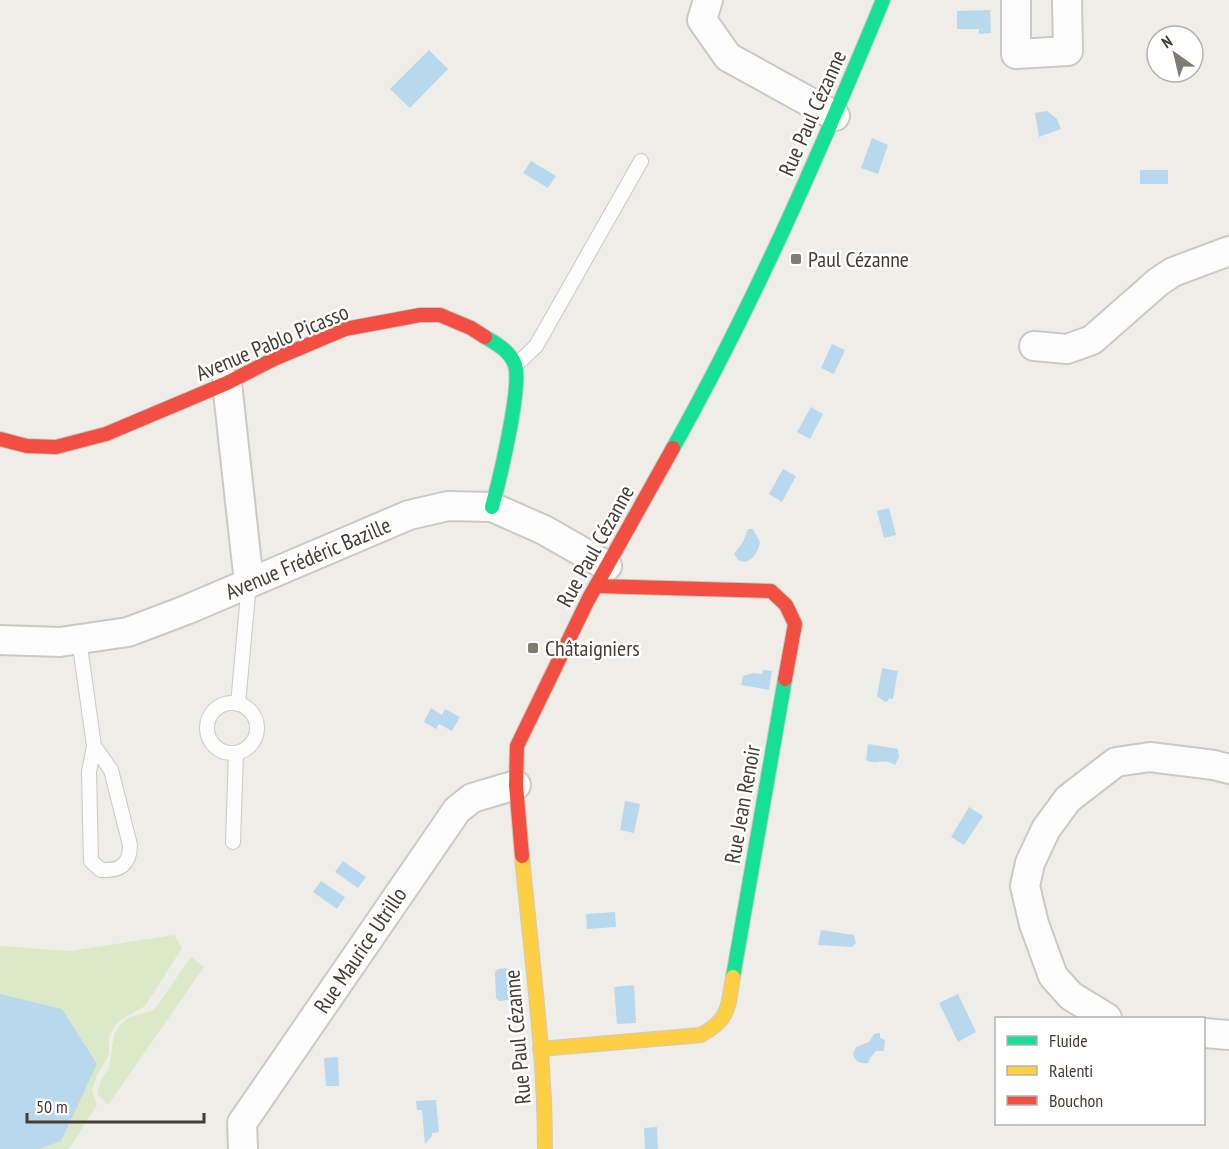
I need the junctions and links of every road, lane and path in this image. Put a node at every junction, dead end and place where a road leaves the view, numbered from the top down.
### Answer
1 (708, 0) edge
2 (883, 0) edge
3 (1016, 0) edge
4 (1067, 0) edge
5 (835, 116) junction
6 (641, 161) dead end
7 (1229, 251) edge
8 (1034, 346) dead end
9 (515, 366) junction
10 (227, 383) junction
11 (0, 439) edge
12 (492, 507) junction
13 (602, 576) junction
14 (249, 583) junction
15 (79, 639) junction
16 (0, 640) edge
17 (238, 704) junction
18 (94, 746) junction
19 (236, 753) junction
20 (1229, 769) edge
21 (516, 785) junction
22 (233, 842) dead end
23 (1105, 1017) edge
24 (1205, 1033) edge
25 (1229, 1035) edge
26 (540, 1049) junction
27 (243, 1149) edge
28 (545, 1149) edge

1 - 5 street
2 - 5 street, Rue Paul Cézanne
3 - 4 street
5 - 13 street, Rue Paul Cézanne
6 - 9 lane
7 - 8 street
9 - 10 street, Avenue Pablo Picasso
9 - 12 street
10 - 11 street, Avenue Pablo Picasso
10 - 14 street
12 - 13 street, Avenue Frédéric Bazille
12 - 14 street, Avenue Frédéric Bazille
13 - 21 street, Rue Paul Cézanne
13 - 26 street, Rue Jean Renoir
14 - 15 street, Avenue Frédéric Bazille
14 - 17 lane
15 - 16 street, Avenue Frédéric Bazille
15 - 18 lane
17 - 19 lane
17 - 19 lane
18 - 18 lane
19 - 22 lane
20 - 23 street
21 - 26 street, Rue Paul Cézanne
21 - 27 street, Rue Maurice Utrillo
24 - 25 street
26 - 28 street, Rue Paul Cézanne

